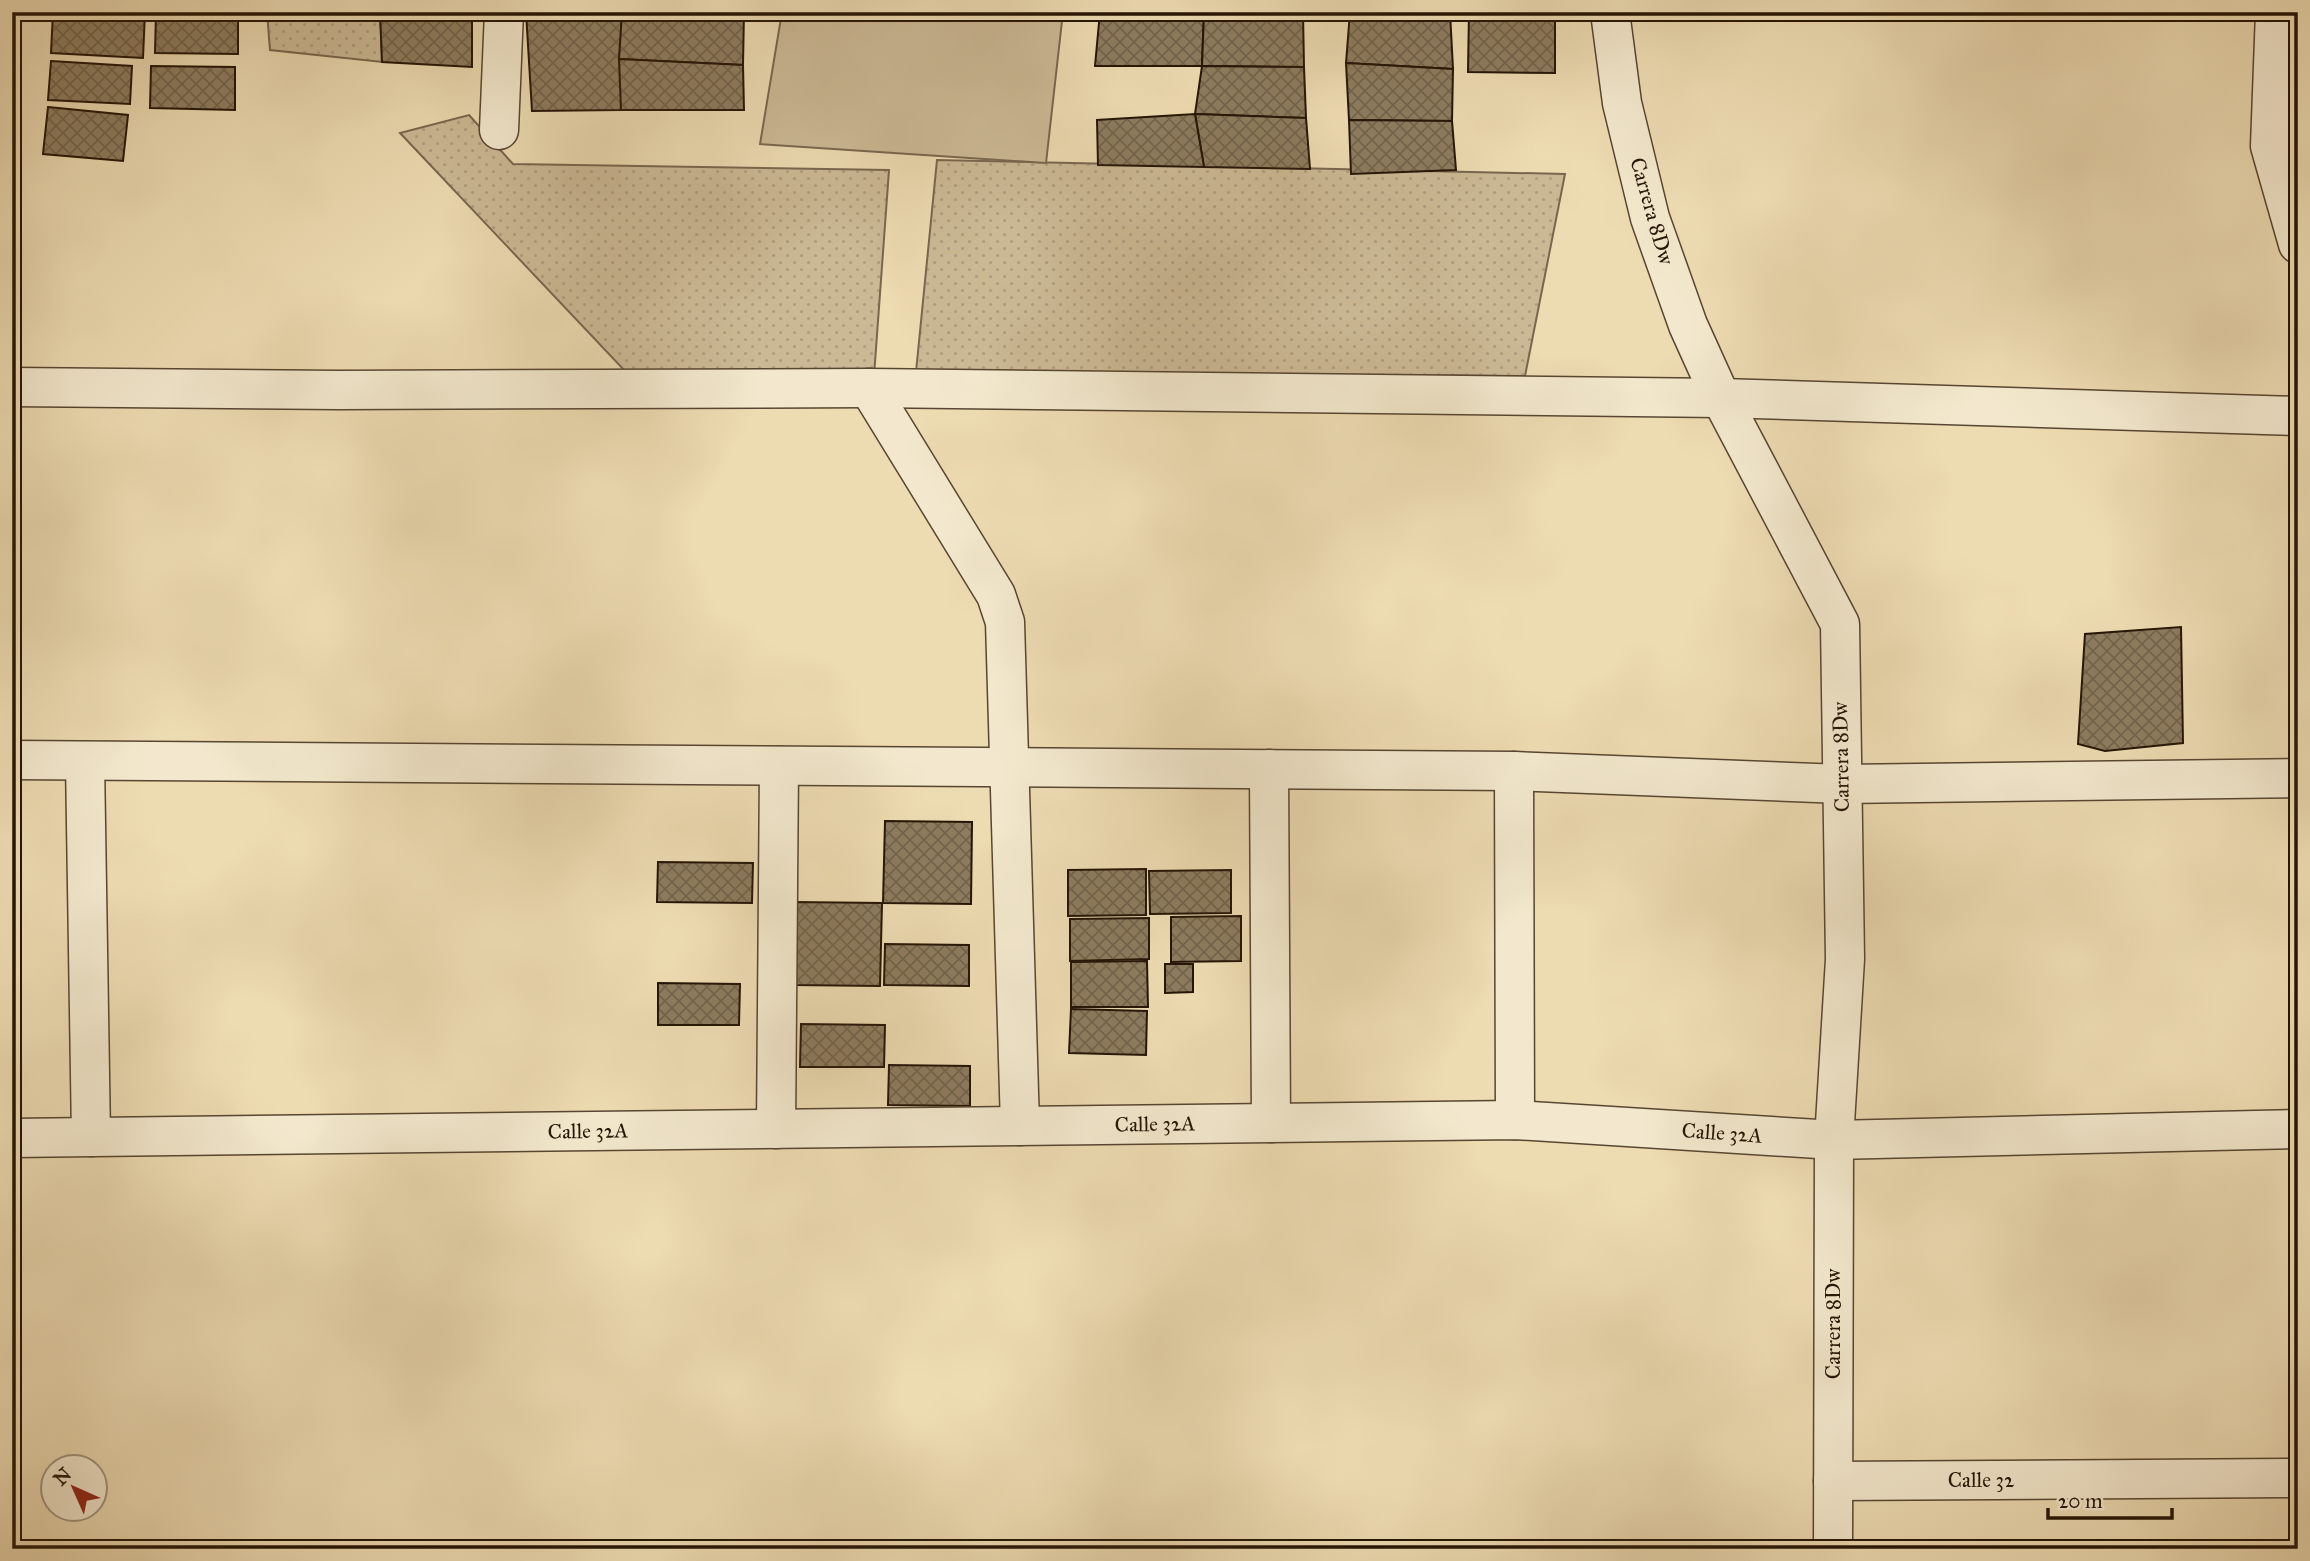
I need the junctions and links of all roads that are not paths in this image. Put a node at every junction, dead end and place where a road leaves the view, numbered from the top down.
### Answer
1 (504, 12) edge
2 (1610, 12) edge
3 (2274, 12) edge
4 (499, 130) dead end
5 (2298, 244) edge
6 (12, 387) edge
7 (869, 388) junction
8 (1721, 398) junction
9 (2298, 416) edge
10 (12, 760) edge
11 (85, 761) junction
12 (779, 766) junction
13 (1008, 767) junction
14 (1269, 769) junction
15 (1514, 771) junction
16 (2298, 778) edge
17 (1842, 784) junction
18 (1515, 1120) junction
19 (1271, 1123) junction
20 (1020, 1126) junction
21 (776, 1129) junction
22 (2298, 1129) edge
23 (92, 1137) junction
24 (12, 1138) edge
25 (1834, 1140) junction
26 (2298, 1478) edge
27 (1833, 1481) junction
28 (1833, 1549) edge

1 - 4 street
2 - 8 street, Carrera 8Dw
3 - 5 street
6 - 7 street
7 - 8 street
7 - 13 street
8 - 9 street
8 - 17 street, Carrera 8Dw
10 - 11 street
11 - 12 street
11 - 23 street
12 - 13 street
12 - 21 street
13 - 14 street
13 - 20 street
14 - 15 street
14 - 19 street
15 - 17 street
15 - 18 street
16 - 17 street
17 - 25 street, Carrera 8Dw
18 - 19 street, Calle 32A
18 - 25 street, Calle 32A
19 - 20 street, Calle 32A
20 - 21 street, Calle 32A
21 - 23 street, Calle 32A
22 - 25 street, Calle 32A
23 - 24 street, Calle 32A
25 - 27 street, Carrera 8Dw
26 - 27 street, Calle 32
27 - 28 street, Carrera 8Dw

